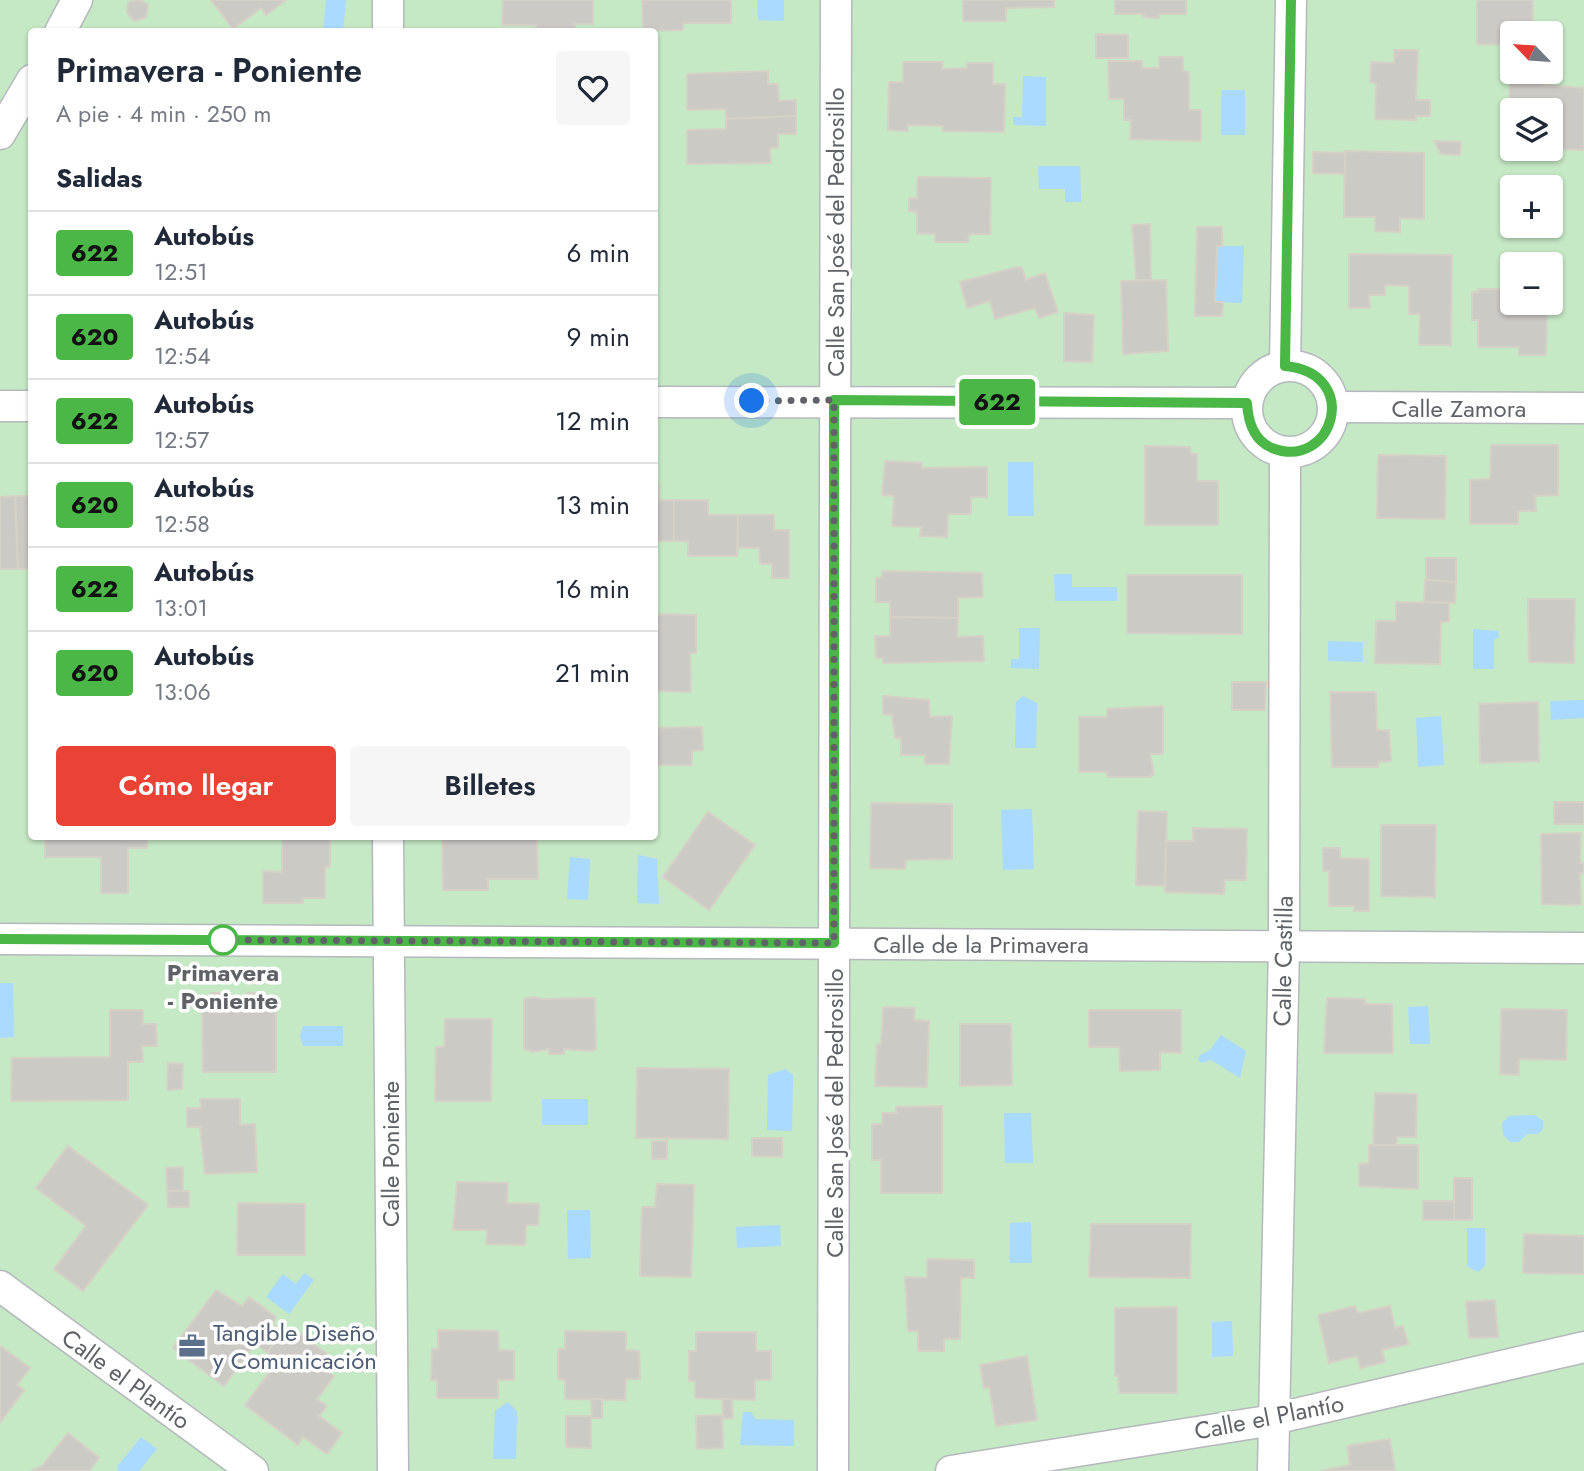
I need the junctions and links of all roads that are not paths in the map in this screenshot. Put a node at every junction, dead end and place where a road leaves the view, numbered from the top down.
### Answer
1 (78, 0) edge
2 (388, 0) edge
3 (836, 0) edge
4 (1292, 0) edge
5 (62, 28) edge
6 (388, 28) edge
7 (28, 87) edge
8 (0, 134) edge
9 (1285, 366) junction
10 (834, 400) junction
11 (658, 402) edge
12 (1247, 403) junction
13 (28, 406) edge
14 (0, 407) edge
15 (1333, 407) junction
16 (1584, 408) edge
17 (1285, 452) junction
18 (388, 840) edge
19 (0, 939) edge
20 (389, 942) junction
21 (834, 943) junction
22 (1284, 946) junction
23 (1584, 948) edge
24 (0, 1286) edge
25 (1584, 1347) edge
26 (1273, 1419) junction
27 (253, 1471) edge
28 (393, 1471) edge
29 (833, 1471) edge
30 (951, 1471) edge
31 (1273, 1471) edge

1 - 5 street
2 - 6 street
3 - 10 street, Calle San José del Pedrosillo
4 - 9 street
7 - 8 street
9 - 12 street
9 - 15 street
10 - 11 street
10 - 12 street
10 - 21 street, Calle San José del Pedrosillo
12 - 17 street
13 - 14 street
15 - 16 street, Calle Zamora
15 - 17 street
17 - 22 street, Calle Castilla
18 - 20 street, Calle Poniente
19 - 20 street, Calle de la Primavera
20 - 21 street, Calle de la Primavera
20 - 28 street, Calle Poniente
21 - 22 street, Calle de la Primavera
21 - 29 street, Calle San José del Pedrosillo
22 - 23 street, Calle de la Primavera
22 - 26 street, Calle Castilla
24 - 27 street, Calle el Plantío
25 - 26 street, Calle el Plantío
26 - 30 street, Calle el Plantío
26 - 31 street, Calle Castilla

